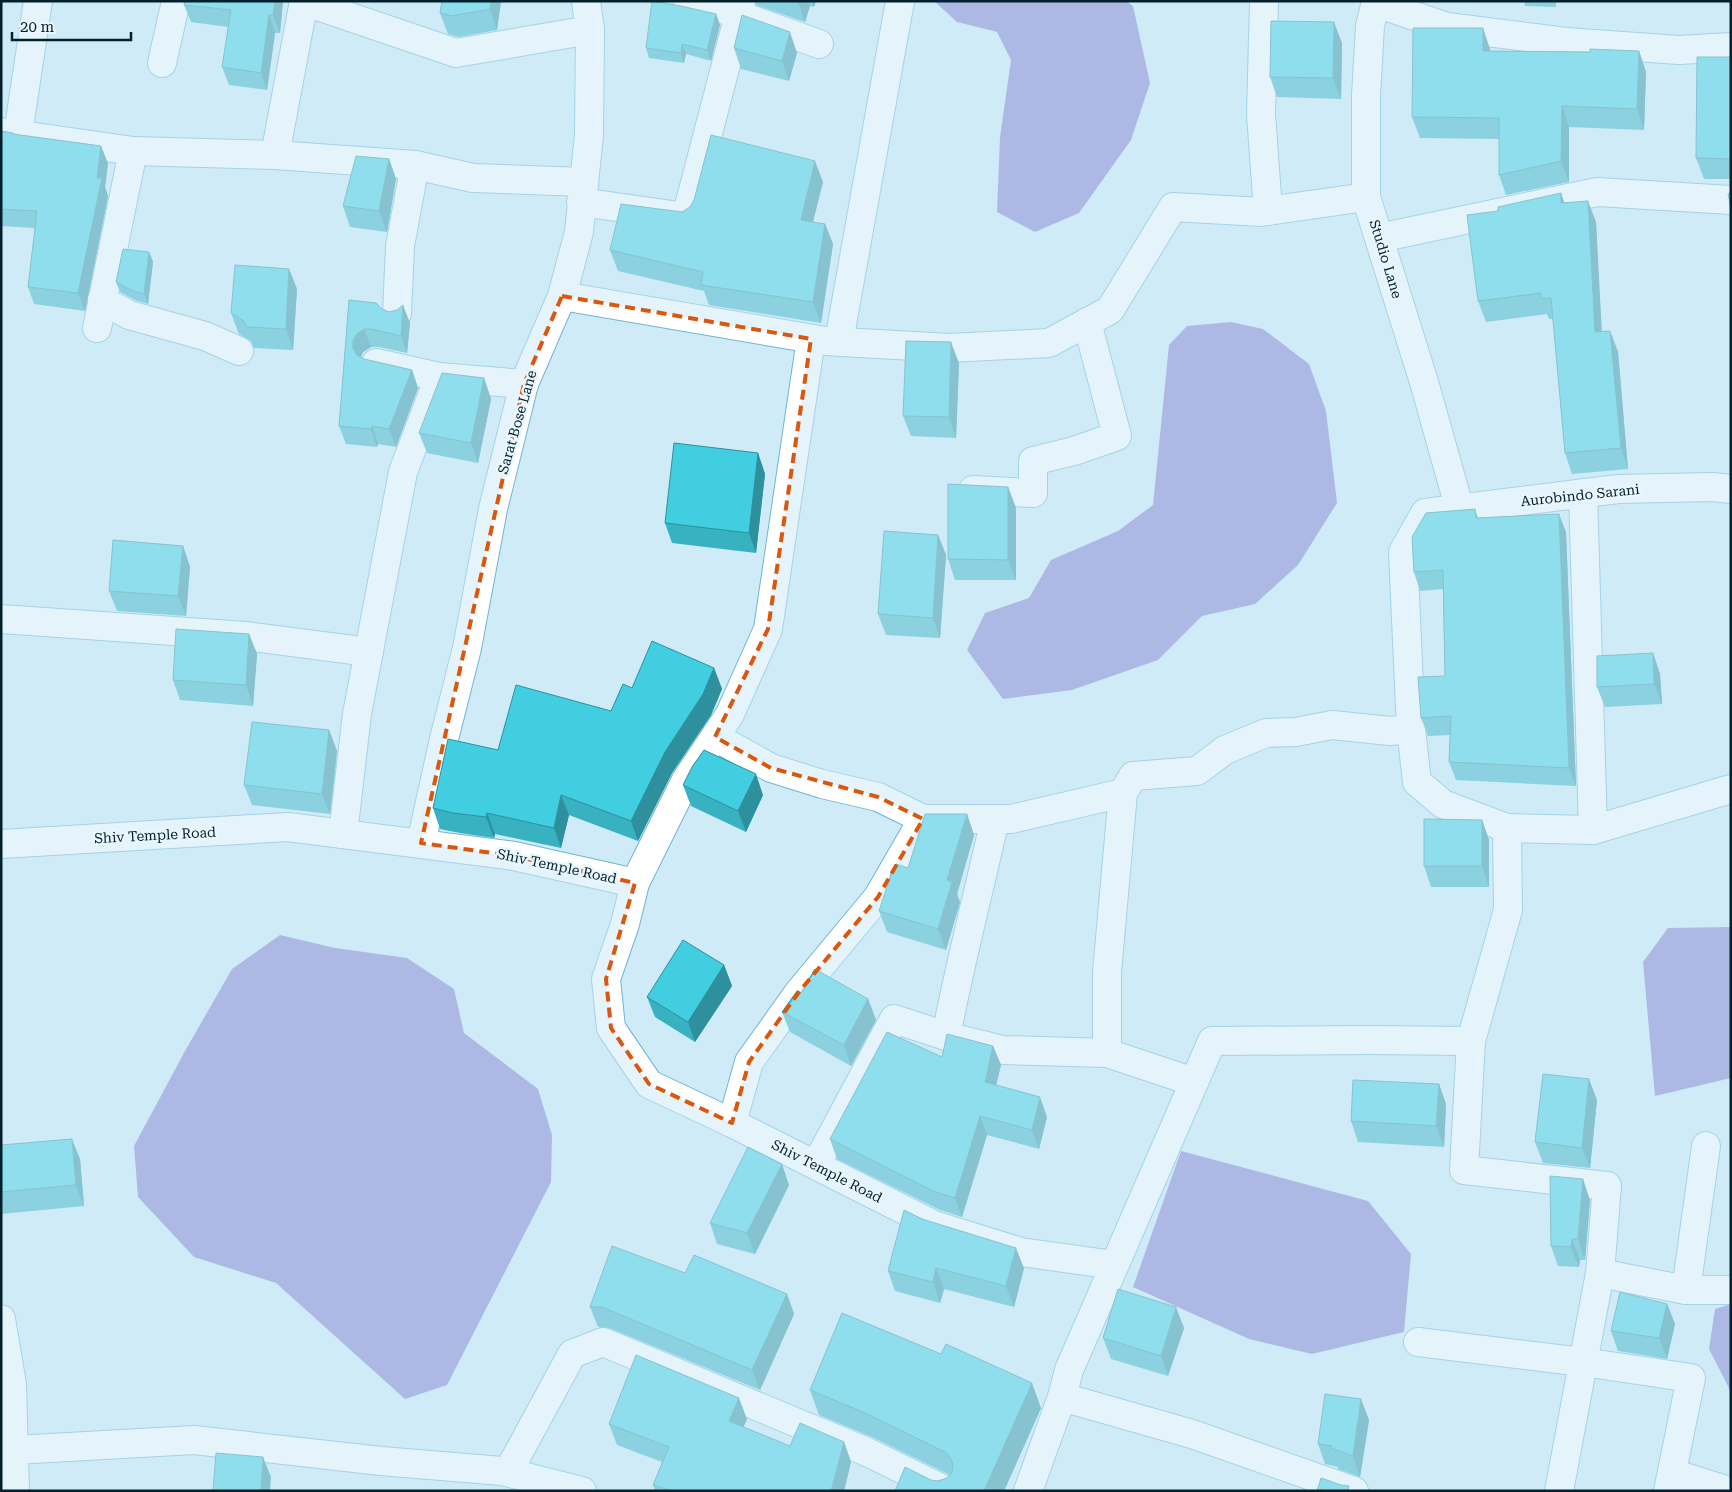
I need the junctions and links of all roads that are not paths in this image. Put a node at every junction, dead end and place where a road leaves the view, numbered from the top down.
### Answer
1 (38, 1) edge
2 (176, 1) edge
3 (304, 1) edge
4 (586, 1) edge
5 (688, 1) edge
6 (900, 1) edge
7 (1264, 1) edge
8 (1376, 2) edge
9 (740, 8) edge
10 (590, 30) junction
11 (819, 44) dead end
12 (1731, 47) edge
13 (162, 63) dead end
14 (9, 133) edge
15 (133, 150) junction
16 (275, 154) junction
17 (415, 165) junction
18 (583, 192) junction
19 (1366, 197) junction
20 (1731, 200) edge
21 (1268, 211) junction
22 (1379, 238) junction
23 (562, 296) junction
24 (102, 300) junction
25 (397, 314) edge
26 (1087, 322) junction
27 (97, 328) dead end
28 (811, 339) junction
29 (839, 341) junction
30 (239, 350) dead end
31 (375, 362) edge
32 (439, 377) junction
33 (524, 384) junction
34 (958, 490) edge
35 (1731, 490) edge
36 (1583, 493) junction
37 (1460, 510) junction
38 (1, 619) edge
39 (368, 652) junction
40 (1410, 730) junction
41 (715, 737) junction
42 (1731, 789) edge
43 (1124, 793) junction
44 (923, 819) junction
45 (995, 819) junction
46 (1508, 828) junction
47 (1593, 830) junction
48 (343, 834) junction
49 (421, 843) junction
50 (1, 844) edge
51 (635, 883) junction
52 (946, 1036) junction
53 (1471, 1041) junction
54 (1107, 1053) junction
55 (1194, 1082) junction
56 (732, 1123) junction
57 (1706, 1146) dead end
58 (816, 1165) junction
59 (1114, 1266) junction
60 (1600, 1273) junction
61 (1686, 1290) junction
62 (1731, 1290) edge
63 (1, 1319) edge
64 (1418, 1342) dead end
65 (1584, 1362) junction
66 (1062, 1398) junction
67 (10, 1458) edge
68 (508, 1472) junction
69 (1670, 1482) edge
70 (15, 1491) edge
71 (582, 1491) edge
72 (947, 1491) edge
73 (1028, 1491) edge
74 (1354, 1491) edge
75 (1559, 1491) edge
76 (1729, 1491) edge

1 - 14 street
2 - 13 street
3 - 10 street
3 - 16 street
4 - 10 street, Sarat Bose Lane
5 - 9 street
6 - 29 street
7 - 21 street
8 - 12 street
8 - 19 street, Studio Lane
9 - 11 street
9 - 18 street
10 - 18 street, Sarat Bose Lane
14 - 15 street
15 - 16 street
15 - 24 street
16 - 17 street
17 - 18 street
17 - 25 street
18 - 23 street, Sarat Bose Lane
19 - 21 street
19 - 22 street, Studio Lane
20 - 22 street
21 - 26 street
22 - 37 street, Studio Lane
23 - 28 street
23 - 33 street, Sarat Bose Lane
24 - 27 street
24 - 30 street
26 - 29 street
26 - 34 street
28 - 29 street
28 - 41 street
31 - 32 street
32 - 33 street
32 - 39 street
33 - 49 street, Sarat Bose Lane
35 - 36 street, Aurobindo Sarani
36 - 37 street, Aurobindo Sarani
36 - 47 street
37 - 40 street, Aurobindo Sarani
38 - 39 street
39 - 48 street
40 - 43 street
40 - 46 street
41 - 44 street
41 - 51 street
42 - 47 street
43 - 45 street
43 - 54 street
44 - 45 street
44 - 56 street
45 - 52 street
46 - 47 street
46 - 53 street
48 - 49 street, Shiv Temple Road
48 - 50 street, Shiv Temple Road
49 - 51 street, Shiv Temple Road
51 - 56 street, Shiv Temple Road
52 - 54 street
52 - 58 street
53 - 55 street
53 - 60 street
54 - 55 street
55 - 59 street
56 - 58 street, Shiv Temple Road
57 - 61 street
58 - 59 street, Shiv Temple Road
59 - 66 street
60 - 61 street
60 - 65 street
61 - 62 street
63 - 67 street
64 - 65 street
65 - 69 street
65 - 75 street
66 - 73 street
66 - 74 street
67 - 68 street
67 - 70 street
68 - 71 street
68 - 72 street
69 - 76 street

